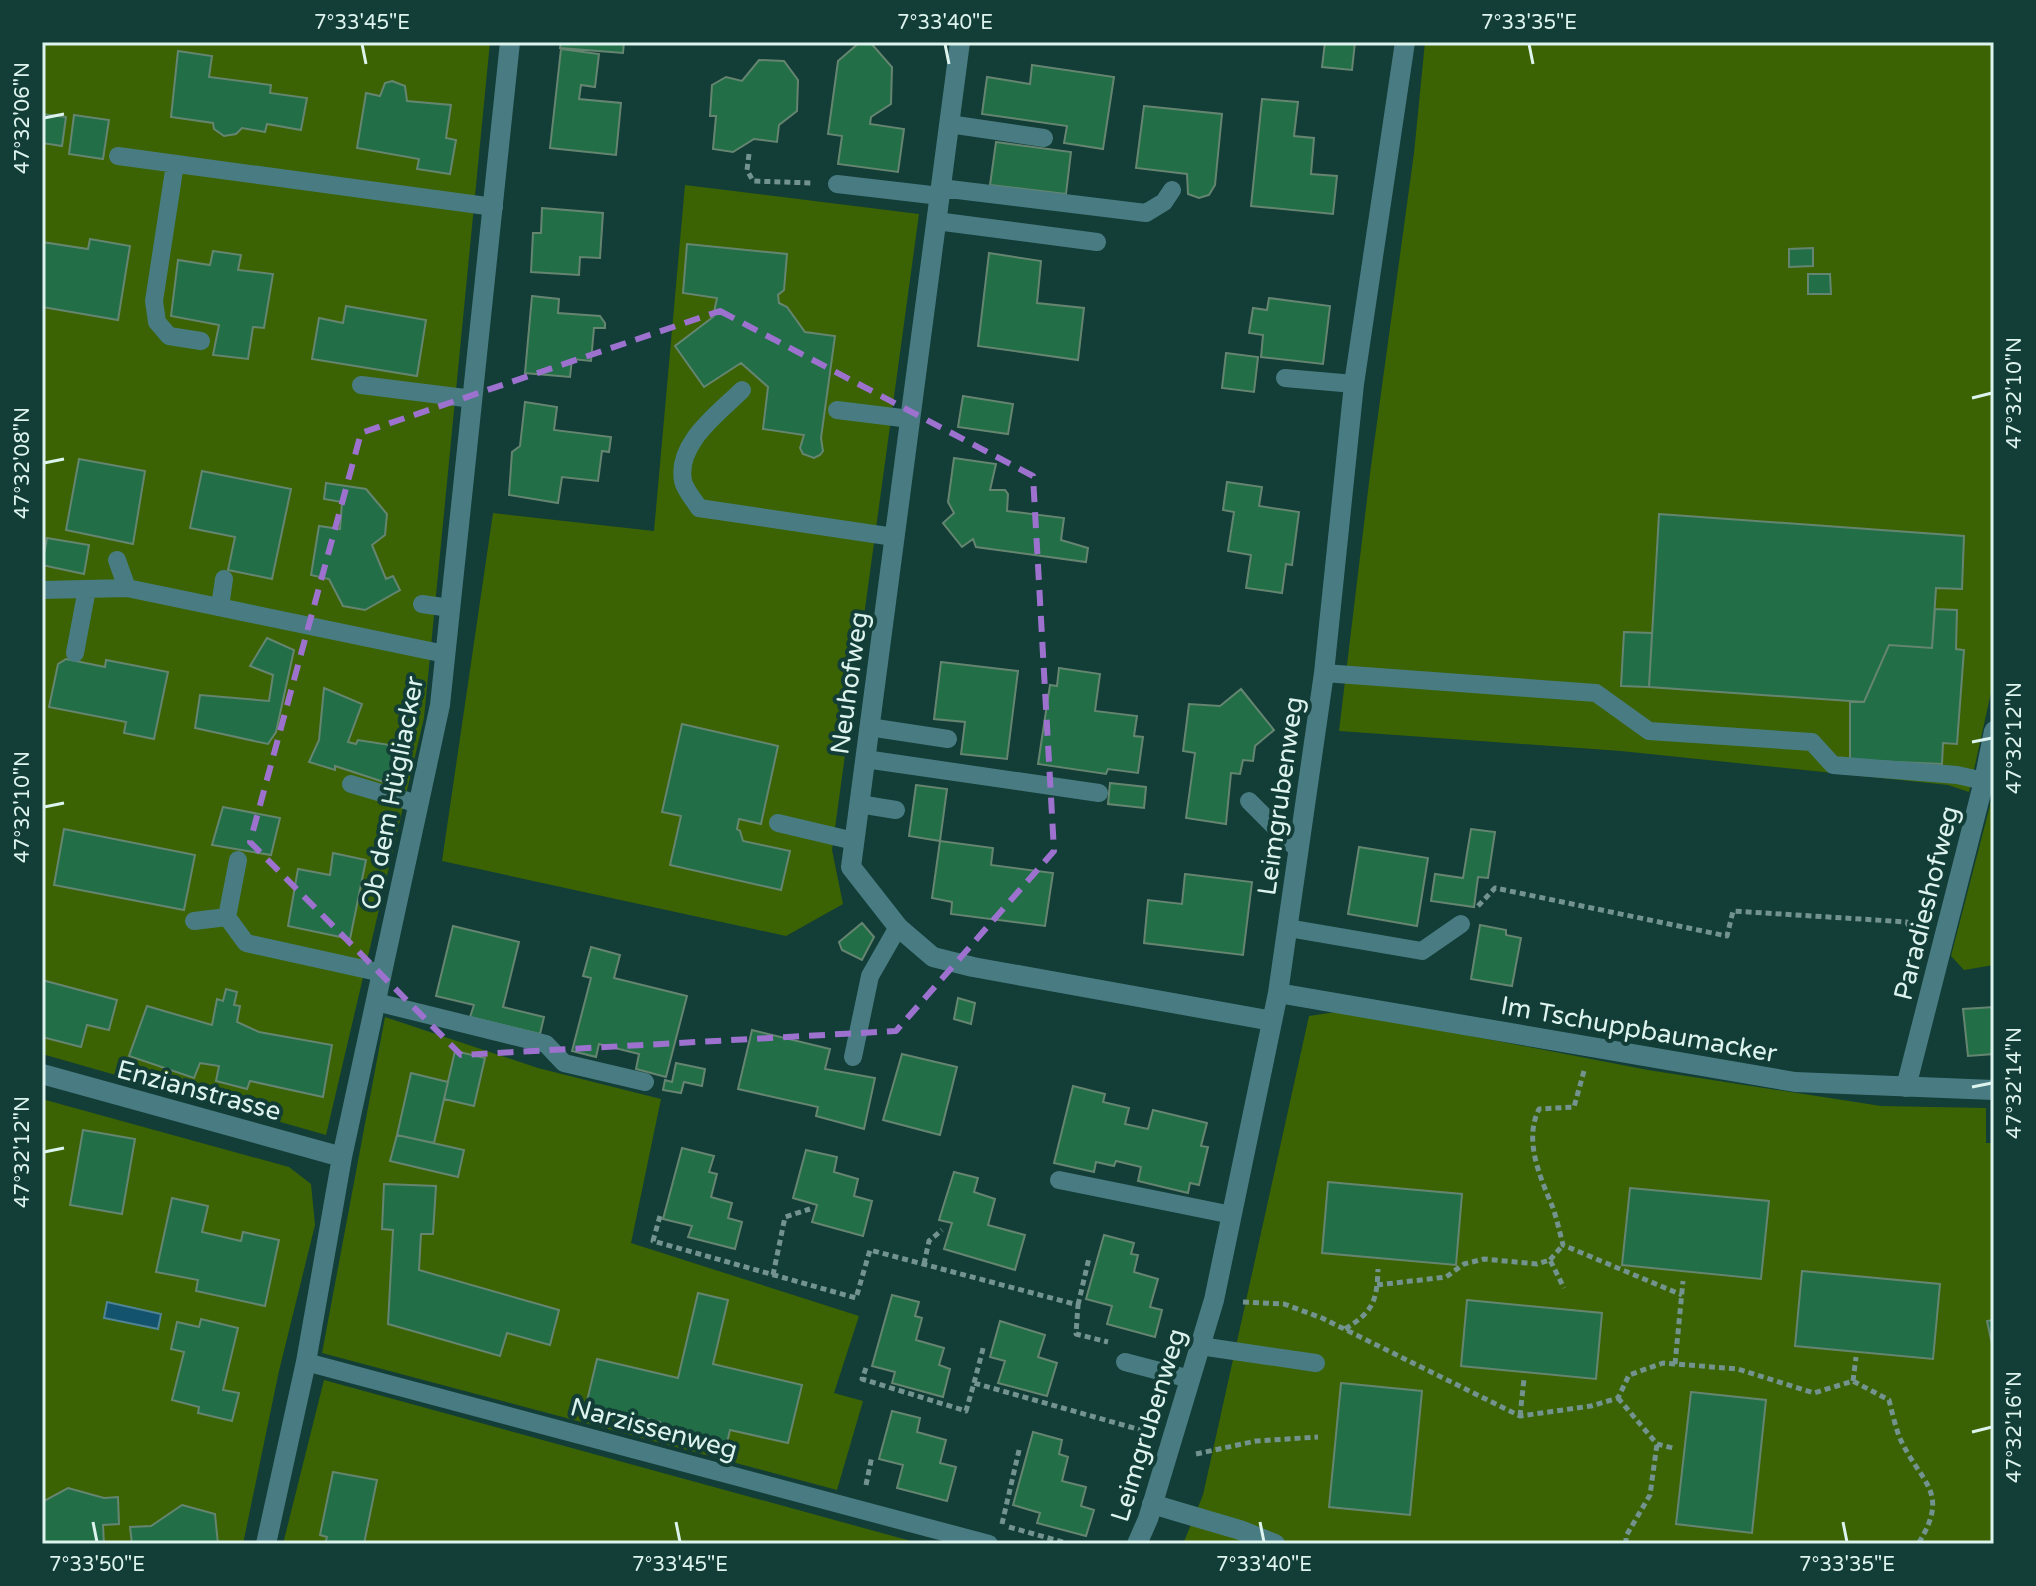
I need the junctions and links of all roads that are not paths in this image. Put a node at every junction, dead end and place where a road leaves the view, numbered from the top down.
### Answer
1 (510, 42) edge
2 (960, 42) edge
3 (1405, 42) edge
4 (949, 124) junction
5 (1044, 138) dead end
6 (118, 156) dead end
7 (175, 164) junction
8 (837, 184) road end
9 (1172, 190) dead end
10 (940, 192) junction
11 (494, 207) junction
12 (936, 221) junction
13 (1097, 242) dead end
14 (201, 341) dead end
15 (1285, 378) dead end
16 (1354, 384) junction
17 (361, 385) dead end
18 (742, 390) dead end
19 (473, 399) junction
20 (837, 410) dead end
21 (910, 419) junction
22 (894, 537) junction
23 (117, 560) dead end
24 (224, 579) dead end
25 (127, 588) junction
26 (87, 589) junction
27 (42, 590) edge
28 (422, 604) dead end
29 (220, 607) junction
30 (450, 608) junction
31 (75, 653) dead end
32 (445, 654) junction
33 (1324, 673) junction
34 (869, 727) junction
35 (1994, 731) edge
36 (948, 739) dead end
37 (865, 759) junction
38 (1984, 781) junction
39 (351, 784) dead end
40 (1099, 793) dead end
41 (1249, 801) dead end
42 (418, 804) junction
43 (859, 804) junction
44 (896, 810) dead end
45 (778, 823) dead end
46 (854, 841) junction
47 (1299, 851) junction
48 (238, 860) dead end
49 (227, 917) junction
50 (194, 921) dead end
51 (1461, 924) road end
52 (898, 927) junction
53 (1288, 928) junction
54 (382, 973) junction
55 (1278, 993) junction
56 (376, 1002) junction
57 (1272, 1021) junction
58 (853, 1057) dead end
59 (42, 1074) edge
60 (645, 1082) dead end
61 (1906, 1087) junction
62 (1994, 1090) edge
63 (342, 1157) junction
64 (1059, 1180) dead end
65 (1232, 1215) junction
66 (1200, 1346) junction
67 (306, 1362) junction
68 (1125, 1362) dead end
69 (1316, 1363) dead end
70 (1190, 1379) junction
71 (1152, 1504) junction
72 (266, 1544) edge
73 (989, 1544) edge
74 (1137, 1544) edge
75 (1275, 1544) edge

1 - 11 street, Ob dem Hügliacker
2 - 4 street, Neuhofweg
3 - 16 street, Leimgrubenweg
4 - 5 lane
4 - 10 street, Neuhofweg
6 - 7 lane
7 - 11 lane
7 - 14 lane
8 - 10 lane
9 - 10 lane
10 - 12 street, Neuhofweg
11 - 19 street, Ob dem Hügliacker
12 - 13 lane
12 - 21 street, Neuhofweg
15 - 16 lane
16 - 33 street, Leimgrubenweg
17 - 19 lane
18 - 22 lane
19 - 30 street, Ob dem Hügliacker
20 - 21 lane
21 - 22 street, Neuhofweg
22 - 34 street, Neuhofweg
23 - 25 lane
24 - 29 lane
25 - 26 lane
25 - 29 lane
26 - 27 lane
26 - 31 lane
28 - 30 lane
29 - 32 lane
30 - 32 street, Ob dem Hügliacker
32 - 42 street, Ob dem Hügliacker
33 - 38 lane
33 - 47 street, Leimgrubenweg
34 - 36 lane
34 - 37 street, Neuhofweg
35 - 38 street, Paradieshofweg
37 - 40 lane
37 - 43 street, Neuhofweg
38 - 61 street, Paradieshofweg
39 - 42 lane
41 - 47 lane
42 - 54 street, Ob dem Hügliacker
43 - 44 lane
43 - 46 street, Neuhofweg
45 - 46 lane
46 - 52 street, Neuhofweg
47 - 53 street, Leimgrubenweg
48 - 49 lane
49 - 50 lane
49 - 54 lane
51 - 53 lane
52 - 57 street, Neuhofweg
52 - 58 lane
53 - 55 street, Leimgrubenweg
54 - 56 street, Ob dem Hügliacker
55 - 57 street, Leimgrubenweg
55 - 61 street, Im Tschuppbaumacker
56 - 60 lane
56 - 63 street, Ob dem Hügliacker
57 - 65 street, Leimgrubenweg
59 - 63 street, Enzianstrasse
61 - 62 street, Im Tschuppbaumacker
63 - 67 street, Ob dem Hügliacker
64 - 65 lane
65 - 66 street, Leimgrubenweg
66 - 69 lane
66 - 70 street, Leimgrubenweg
67 - 72 street, Ob dem Hügliacker
67 - 73 lane, Narzissenweg
68 - 70 lane
70 - 71 street, Leimgrubenweg
71 - 74 street, Leimgrubenweg
71 - 75 street

